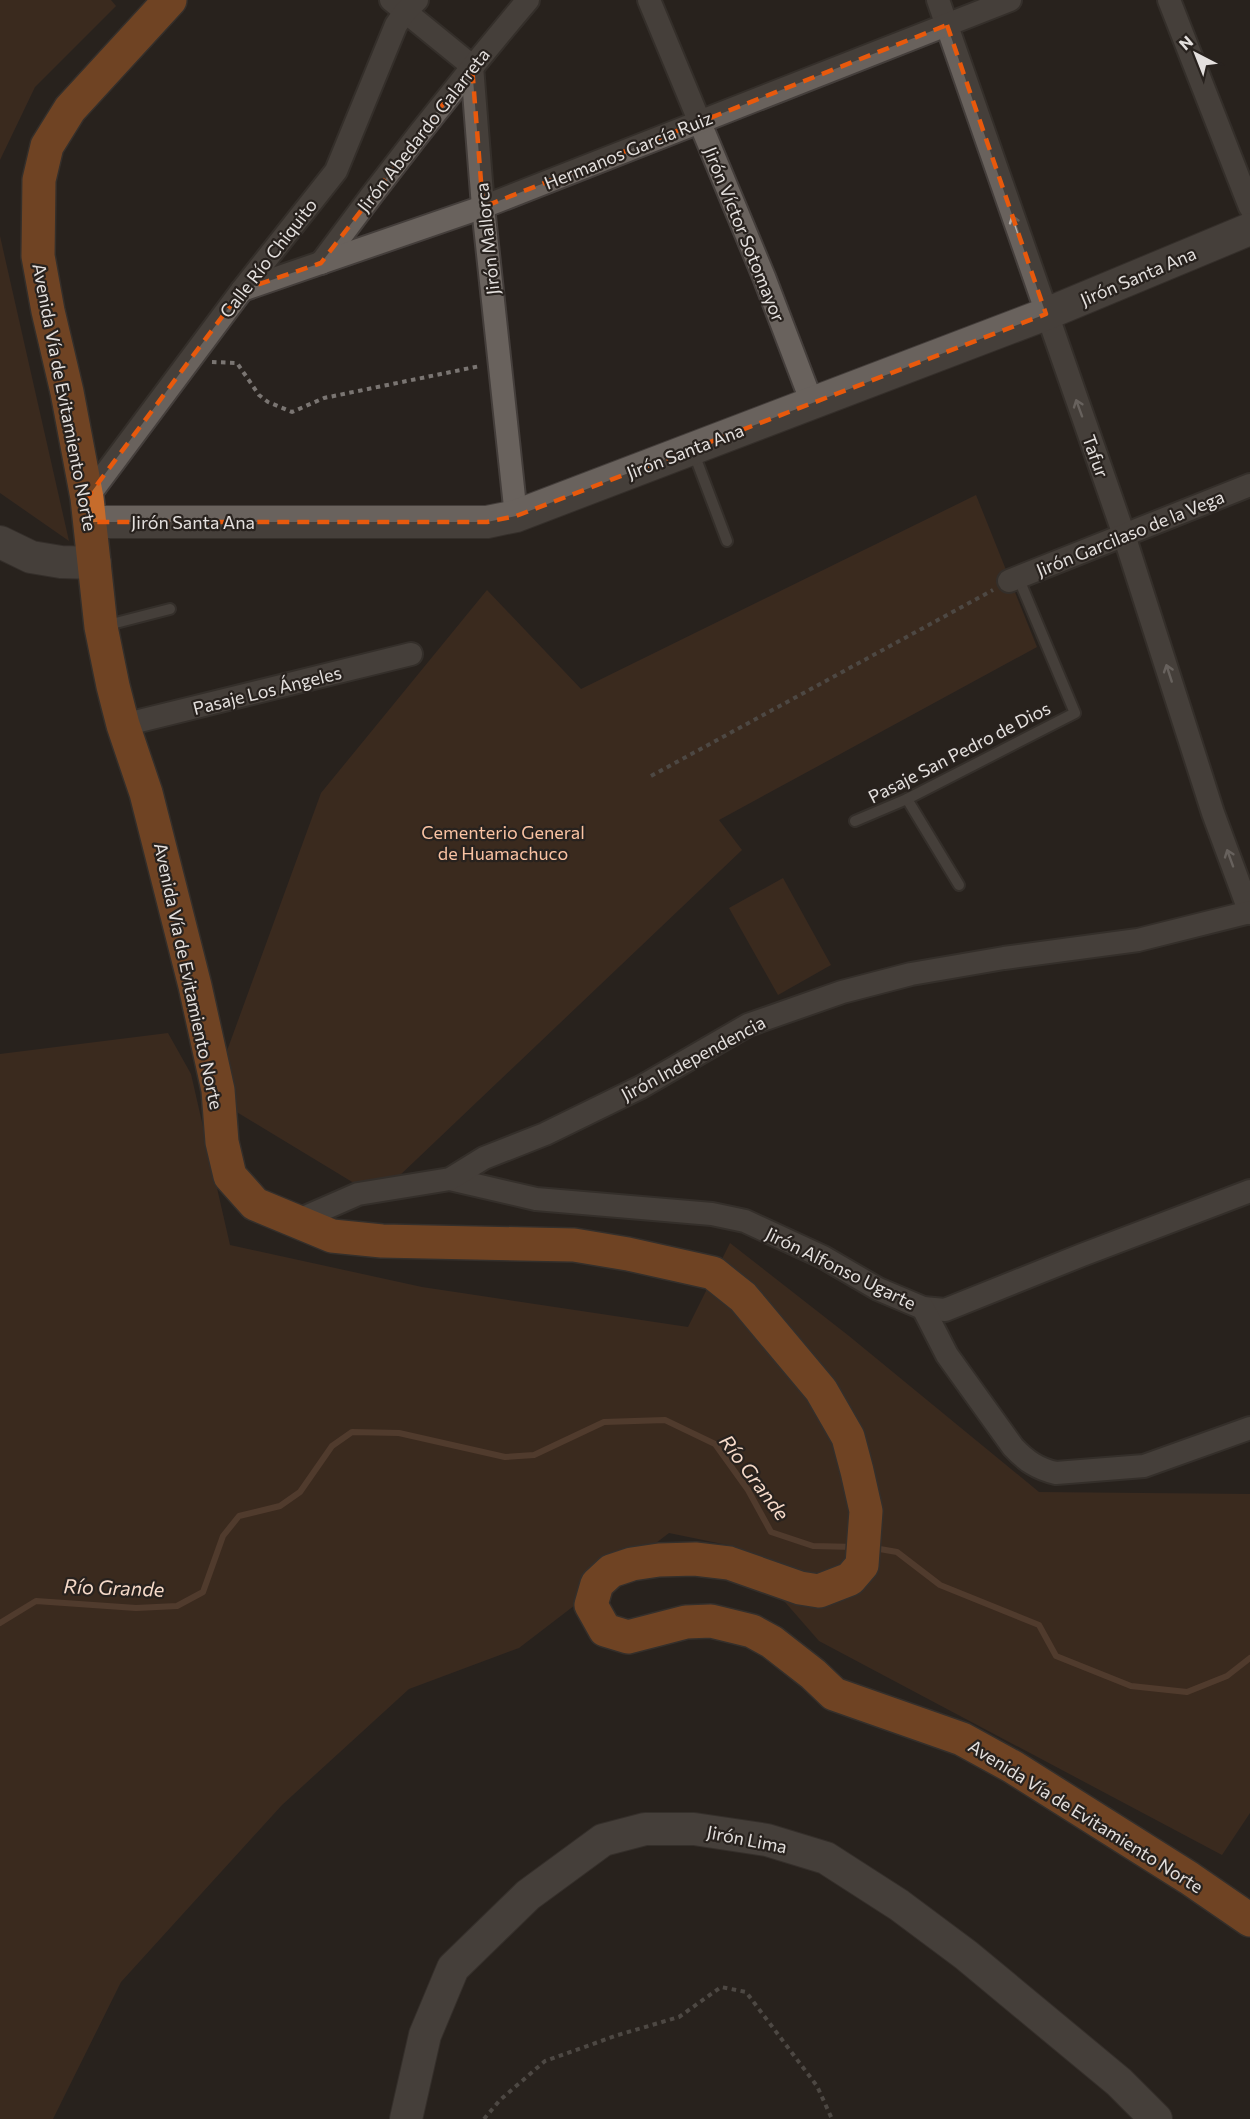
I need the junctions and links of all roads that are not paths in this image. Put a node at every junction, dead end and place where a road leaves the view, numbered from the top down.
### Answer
1 (170, 0) edge
2 (528, 0) edge
3 (649, 0) edge
4 (938, 0) edge
5 (1010, 0) edge
6 (1169, 0) edge
7 (404, 4) edge
8 (947, 24) junction
9 (472, 66) junction
10 (700, 122) junction
11 (483, 207) junction
12 (1250, 207) edge
13 (1250, 229) edge
14 (321, 263) junction
15 (242, 290) junction
16 (1046, 314) junction
17 (812, 403) junction
18 (693, 448) junction
19 (1250, 484) edge
20 (88, 510) junction
21 (516, 516) junction
22 (1124, 535) junction
23 (727, 541) dead end
24 (0, 542) edge
25 (94, 563) junction
26 (1014, 579) joint
27 (170, 609) dead end
28 (101, 627) junction
29 (411, 654) dead end
30 (123, 725) junction
31 (907, 799) junction
32 (855, 822) dead end
33 (959, 885) dead end
34 (1250, 913) edge
35 (450, 1179) junction
36 (1250, 1191) edge
37 (294, 1222) junction
38 (923, 1308) junction
39 (1250, 1428) edge
40 (1250, 1920) edge
41 (406, 2119) edge
42 (1156, 2119) edge

1 - 20 highway, Avenida Vía de Evitamiento Norte
2 - 9 street, Jirón Abedardo Galarreta
3 - 10 street, Jirón Víctor Sotomayor
4 - 8 street, Tafur
5 - 8 street, Hermanos García Ruiz
6 - 12 street
7 - 9 street
7 - 15 street, Calle Río Chiquito
8 - 10 street, Hermanos García Ruiz
16 -> 8 street, Tafur
9 - 11 street, Jirón Mallorca
9 - 14 street, Jirón Abedardo Galarreta
10 - 11 street, Hermanos García Ruiz
10 - 17 street, Jirón Víctor Sotomayor
11 - 14 street, Hermanos García Ruiz
11 - 21 street, Jirón Mallorca
13 - 16 street, Jirón Santa Ana
14 - 15 street, Hermanos García Ruiz
15 - 20 street, Calle Río Chiquito
16 - 17 street, Jirón Santa Ana
22 -> 16 street, Tafur
17 - 18 street, Jirón Santa Ana
18 - 21 street, Jirón Santa Ana
18 - 23 lane
19 - 22 street, Jirón Garcilaso de la Vega
20 - 21 street, Jirón Santa Ana
20 - 25 highway, Avenida Vía de Evitamiento Norte
22 - 26 street, Jirón Garcilaso de la Vega
34 -> 22 street, Tafur
24 - 25 street
25 - 28 highway, Avenida Vía de Evitamiento Norte
26 - 31 lane, Pasaje San Pedro de Dios
27 - 28 lane
28 - 30 highway, Avenida Vía de Evitamiento Norte
29 - 30 street, Pasaje Los Ángeles
30 - 37 highway, Avenida Vía de Evitamiento Norte
31 - 32 lane, Pasaje San Pedro de Dios
31 - 33 lane
34 - 35 street, Jirón Independencia
35 - 37 street, Jirón Independencia
35 - 38 street, Jirón Alfonso Ugarte
36 - 38 street, Jirón Alfonso Ugarte
37 - 40 highway, Avenida Vía de Evitamiento Norte
38 - 39 street
41 - 42 street, Jirón Lima

